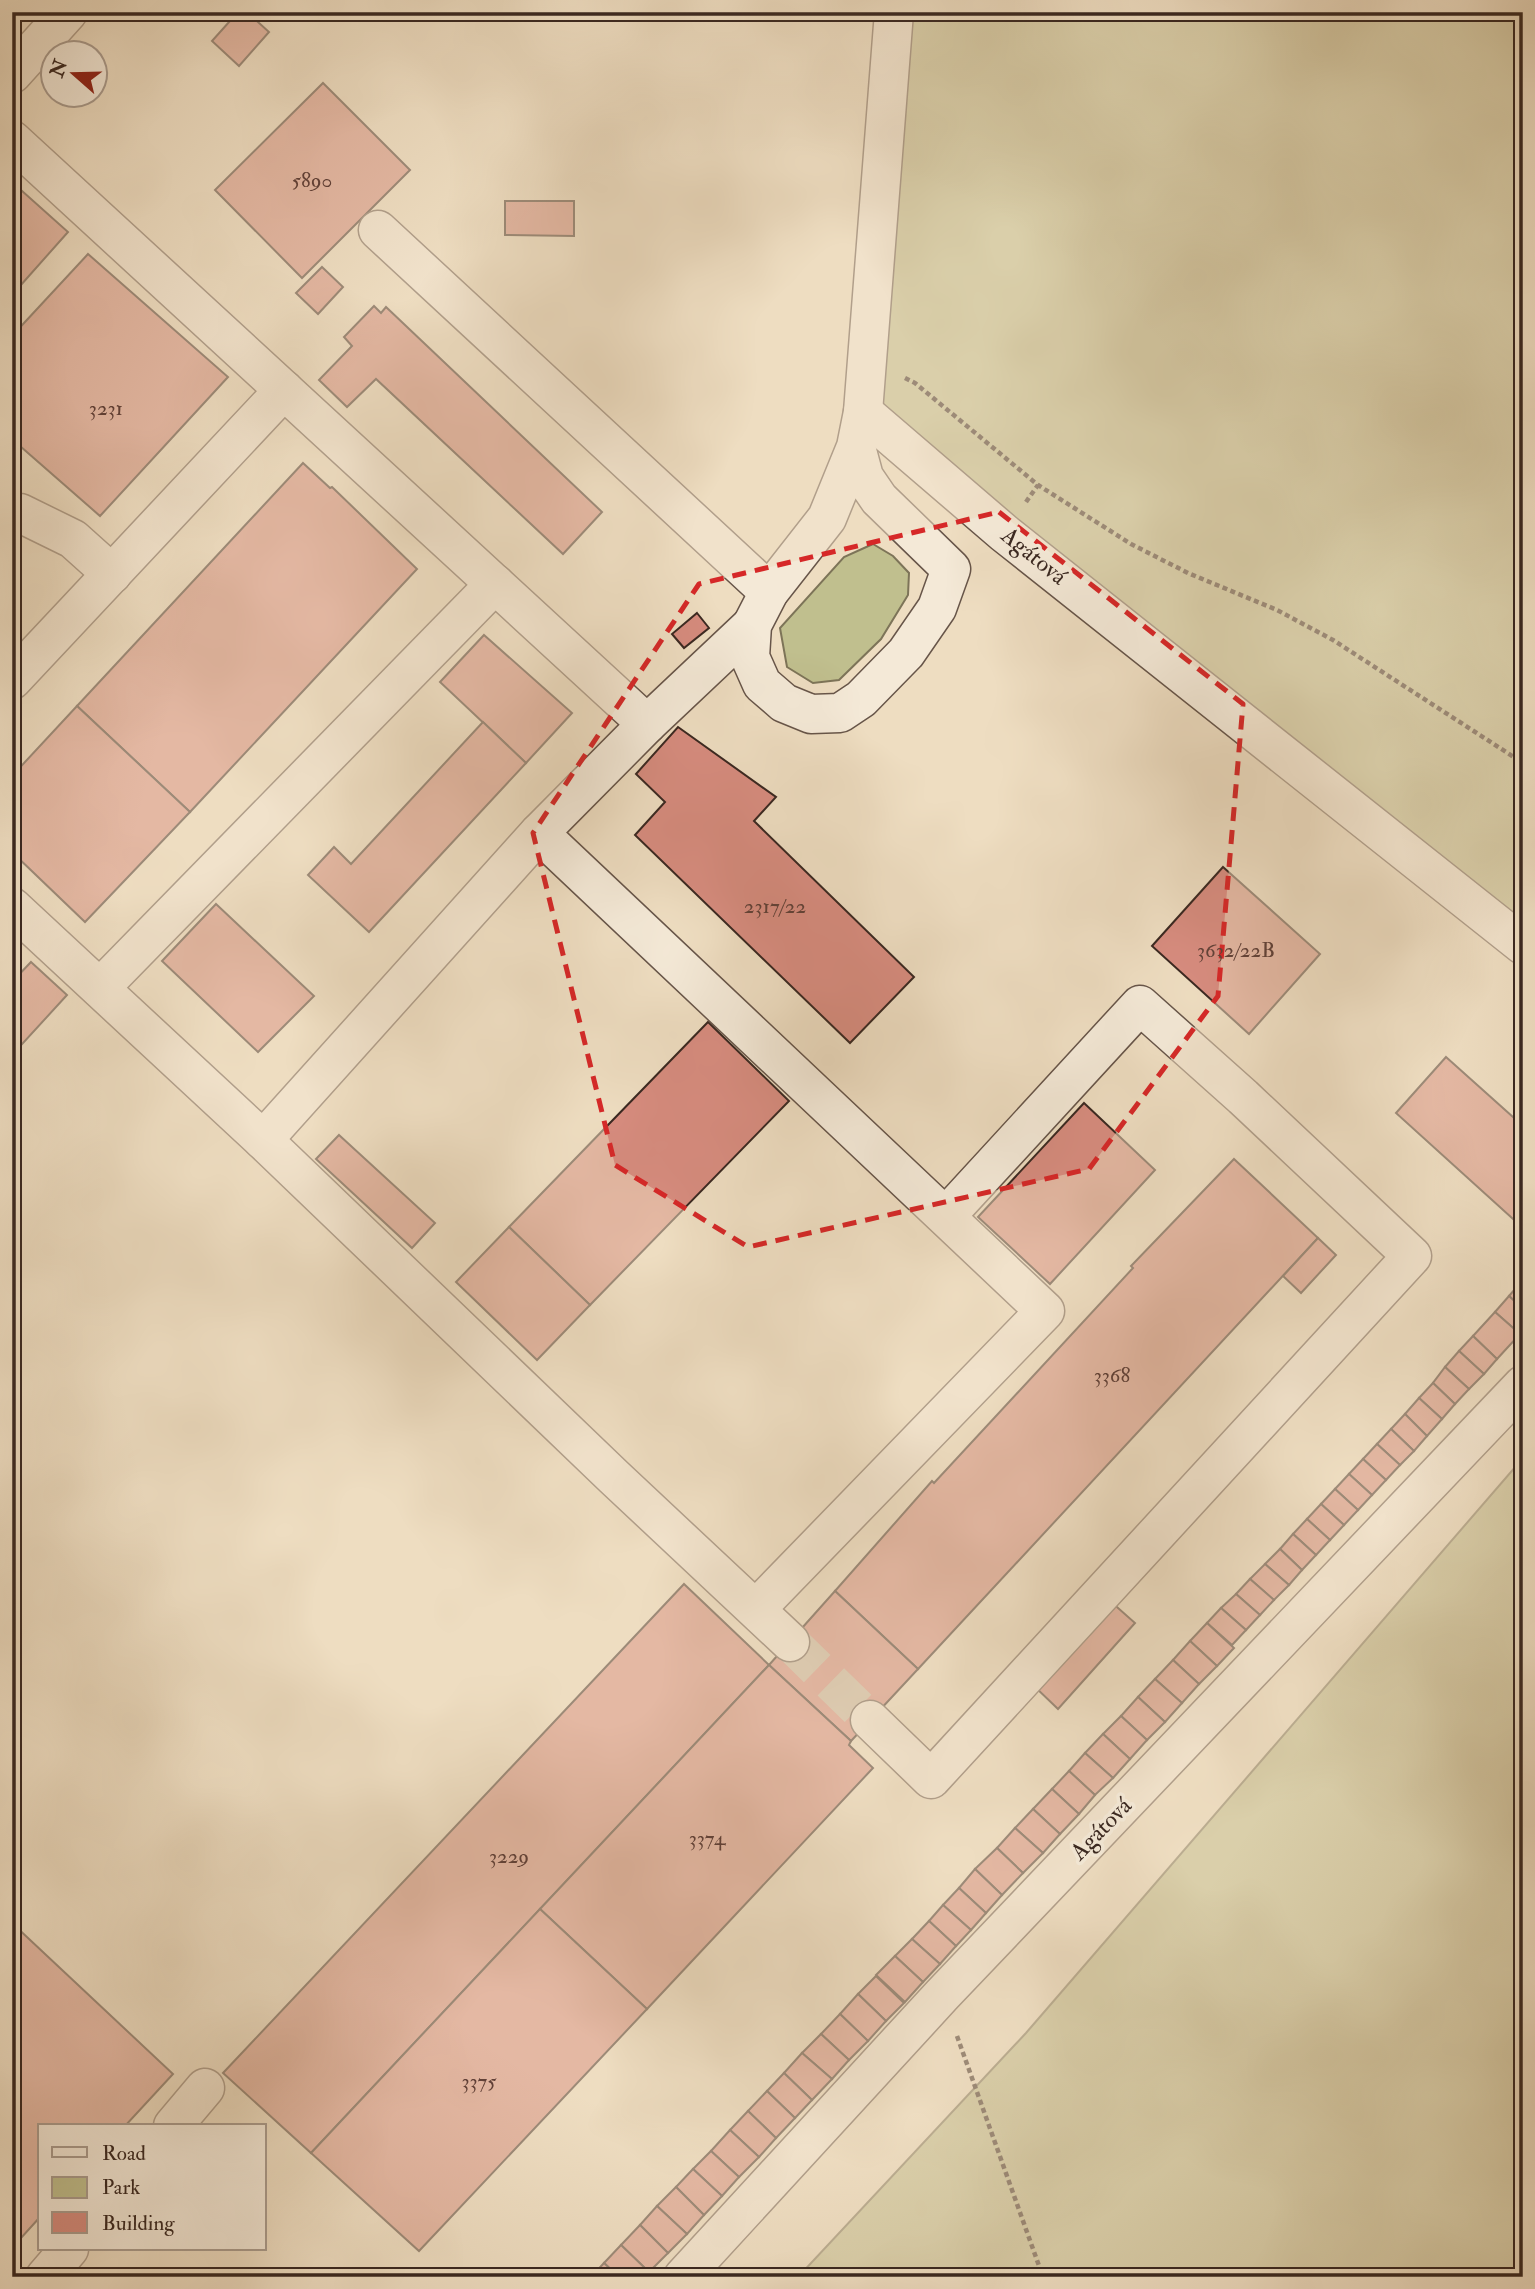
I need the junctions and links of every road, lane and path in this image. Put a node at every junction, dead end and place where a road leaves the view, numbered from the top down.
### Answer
1 (68, 12) edge
2 (894, 12) edge
3 (12, 74) edge
4 (12, 140) edge
5 (379, 230) dead end
6 (867, 359) junction
7 (284, 390) junction
8 (860, 430) junction
9 (12, 513) edge
10 (112, 574) junction
11 (495, 584) junction
12 (769, 592) junction
13 (752, 625) junction
14 (12, 680) edge
15 (648, 724) junction
16 (1523, 763) edge
17 (539, 833) junction
18 (12, 907) edge
19 (1523, 945) edge
20 (100, 988) junction
21 (263, 1140) junction
22 (946, 1216) junction
23 (1523, 1385) edge
24 (756, 1609) junction
25 (790, 1642) tunnel mouth
26 (870, 1720) tunnel mouth
27 (942, 1995) junction
28 (205, 2088) dead end
29 (175, 2124) edge
30 (68, 2250) edge
31 (45, 2277) edge
32 (683, 2277) edge
33 (1044, 2277) edge

1 - 3 street
2 - 6 street
4 - 7 street
5 - 12 street
6 - 8 street
6 - 16 path
7 - 10 street
7 - 11 street
8 - 12 street
8 - 13 street
8 - 19 street, Agátová
9 - 10 street
10 - 14 street
11 - 15 street
11 - 20 street
12 - 13 street
13 - 15 street
15 - 17 street
17 - 21 street
17 - 22 street
18 - 20 street
20 - 21 street
21 - 24 street
22 - 24 street
22 - 26 street
23 - 27 street, Agátová
24 - 25 street
27 - 32 street, Agátová
27 - 33 path
28 - 29 street
30 - 31 street

